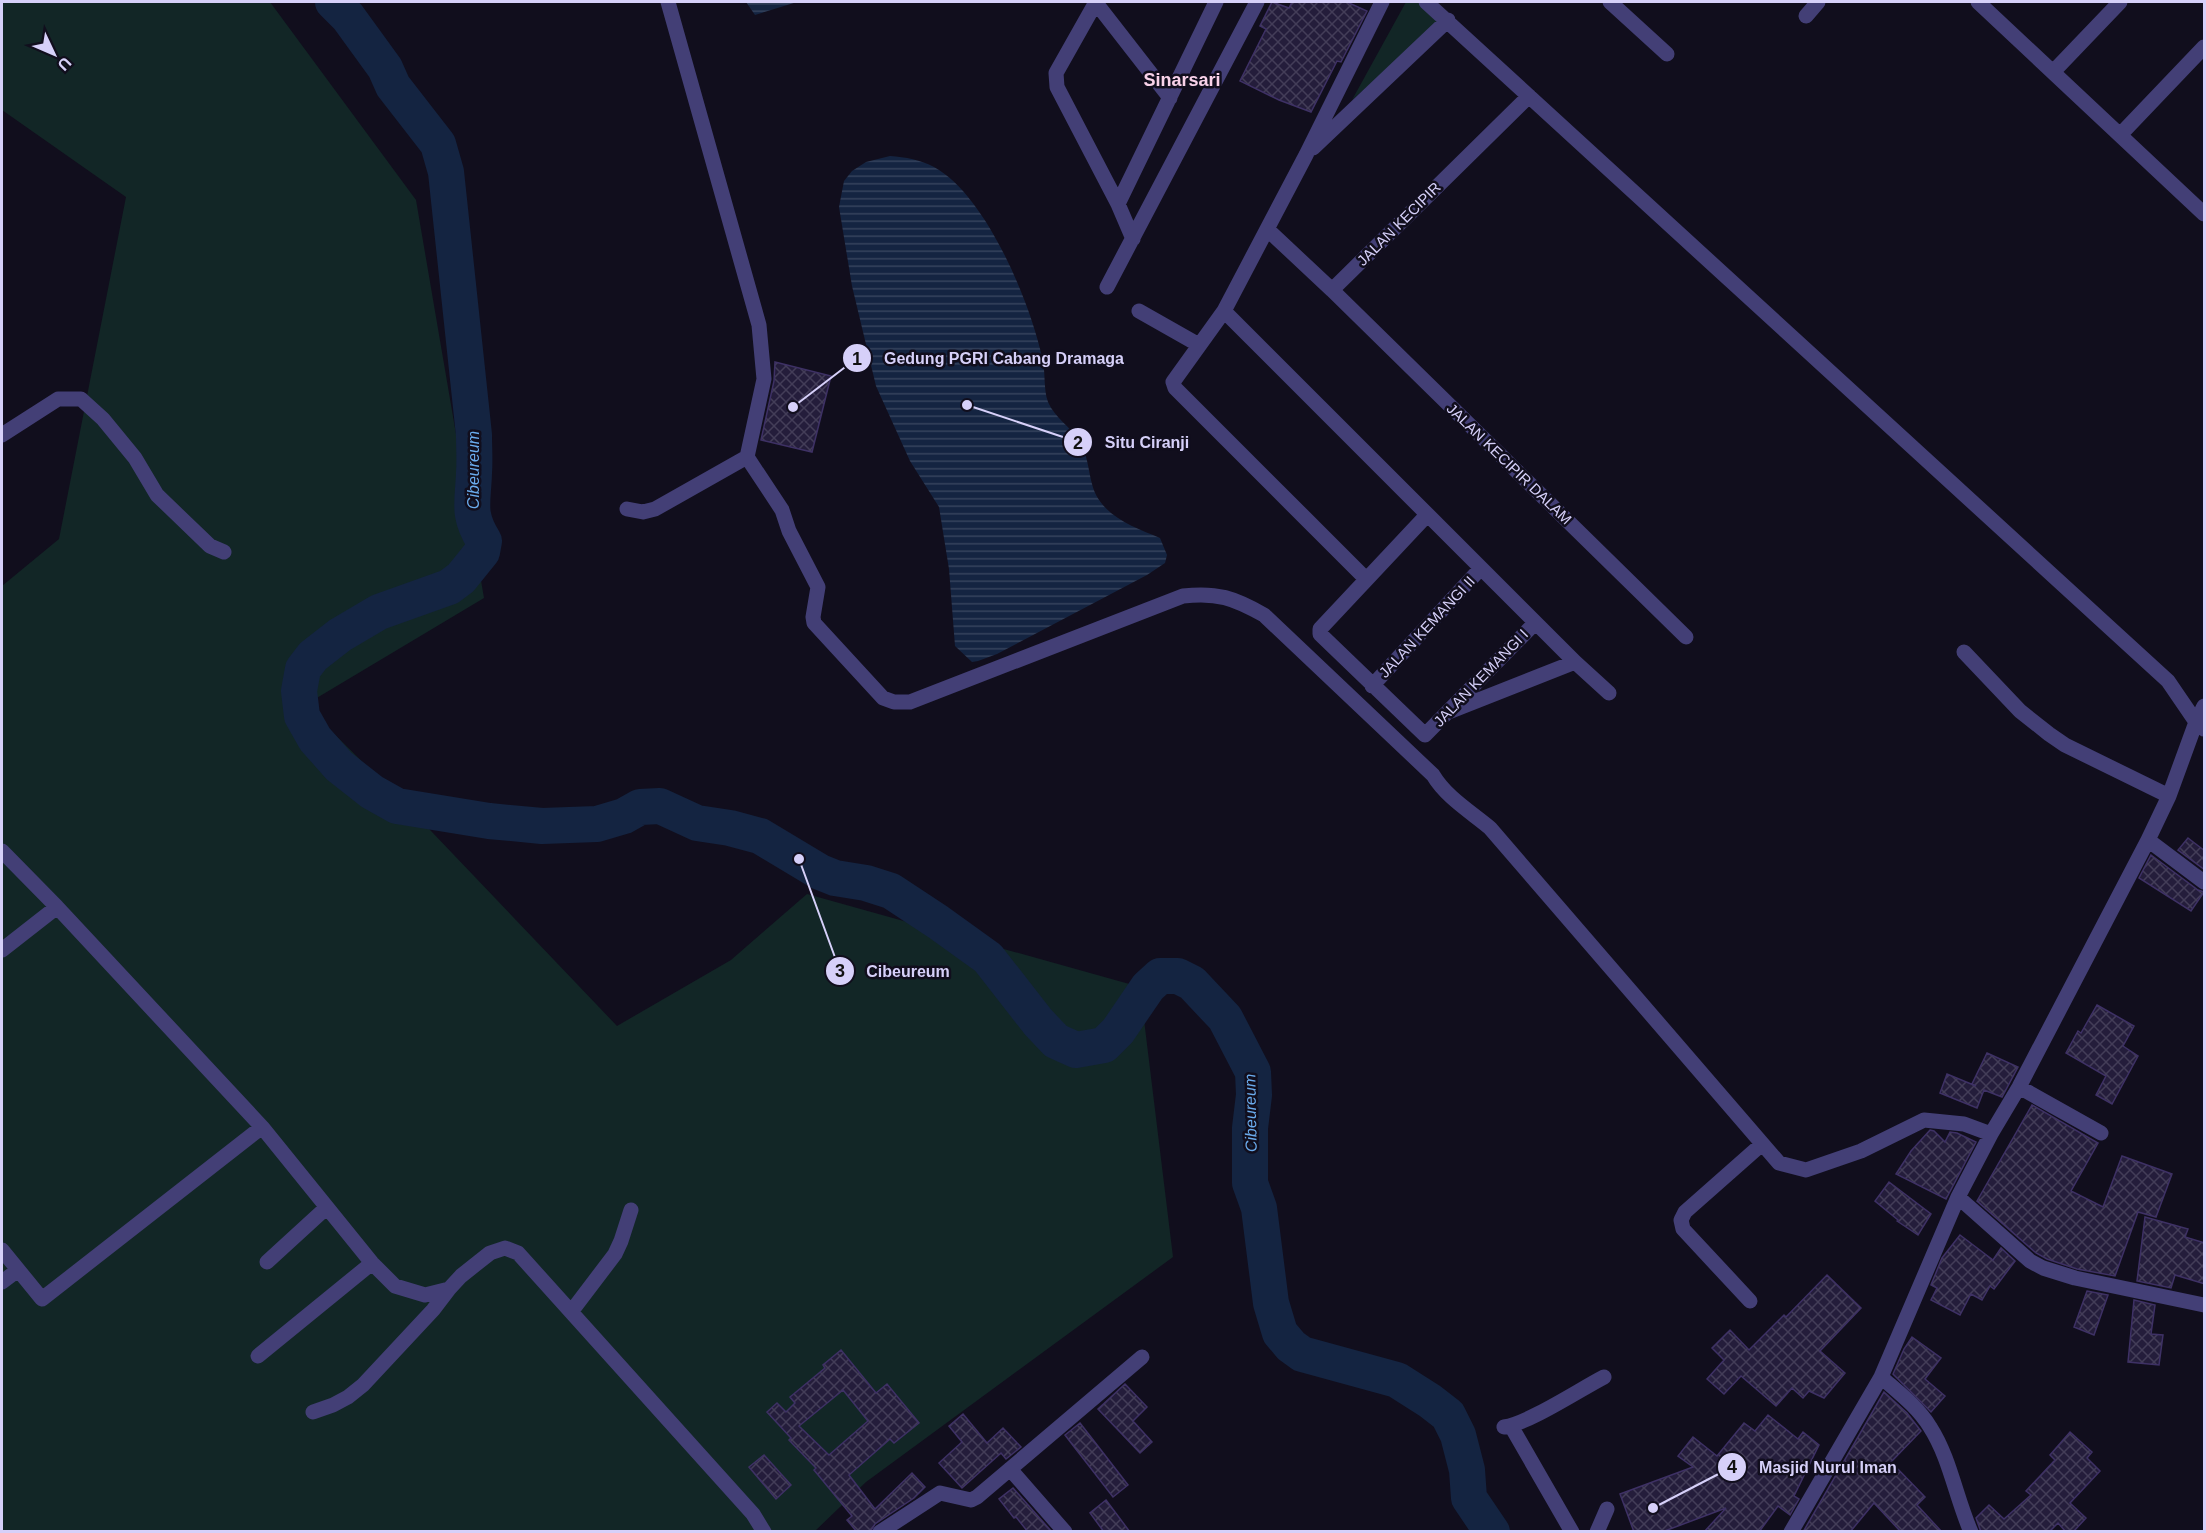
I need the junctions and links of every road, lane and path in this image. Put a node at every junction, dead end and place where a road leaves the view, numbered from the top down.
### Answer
1 (668, 2) edge
2 (1096, 2) edge
3 (1216, 2) edge
4 (1257, 2) edge
5 (1382, 2) edge
6 (1426, 2) edge
7 (1610, 2) edge
8 (1818, 2) edge
9 (2120, 2) edge
10 (1984, 4) edge
11 (1806, 16) dead end
12 (1448, 20) junction
13 (2205, 46) edge
14 (1667, 54) dead end
15 (2053, 72) junction
16 (1529, 96) junction
17 (1170, 98) junction
18 (2120, 135) junction
19 (1306, 155) junction
20 (1118, 204) junction
21 (2205, 214) edge
22 (1268, 230) junction
23 (1133, 239) junction
24 (1107, 287) dead end
25 (1332, 290) junction
26 (1139, 311) dead end
27 (1224, 311) junction
28 (1199, 345) junction
29 (2, 435) edge
30 (747, 457) junction
31 (627, 509) dead end
32 (1427, 515) junction
33 (224, 552) dead end
34 (1481, 568) junction
35 (1366, 579) junction
36 (1535, 623) junction
37 (1686, 637) dead end
38 (1964, 652) dead end
39 (1575, 662) junction
40 (1372, 686) junction
41 (1609, 693) dead end
42 (2205, 706) edge
43 (1451, 711) junction
44 (2200, 725) edge
45 (2169, 796) junction
46 (2148, 840) junction
47 (2, 851) edge
48 (2205, 882) edge
49 (57, 907) junction
50 (2, 950) edge
51 (2019, 1087) junction
52 (262, 1127) junction
53 (2101, 1132) dead end
54 (1991, 1134) junction
55 (1762, 1144) junction
56 (1958, 1197) junction
57 (326, 1208) junction
58 (631, 1210) dead end
59 (2, 1250) edge
60 (267, 1262) dead end
61 (372, 1263) junction
62 (18, 1270) junction
63 (2, 1282) edge
64 (449, 1289) junction
65 (1750, 1301) dead end
66 (2205, 1305) edge
67 (571, 1312) junction
68 (258, 1356) dead end
69 (1142, 1357) dead end
70 (1604, 1377) dead end
71 (1881, 1377) junction
72 (313, 1412) dead end
73 (1010, 1469) junction
74 (1607, 1509) dead end
75 (764, 1532) edge
76 (880, 1532) edge
77 (1065, 1532) edge
78 (1572, 1532) edge
79 (1597, 1532) edge
80 (1791, 1532) edge
81 (1971, 1532) edge

1 - 30 street
2 - 17 street
2 - 20 street
3 - 17 street
4 - 23 street
5 - 19 street
6 - 12 street
7 - 14 street
8 - 11 street
9 - 15 street
10 - 15 street
12 - 16 street
12 - 19 street
13 - 18 street
15 - 18 street
16 - 25 street, JALAN KECIPIR
16 - 44 street
17 - 20 street
18 - 21 street
19 - 22 street
20 - 23 street
22 - 25 street
22 - 27 street
23 - 24 street
25 - 37 street, JALAN KECIPIR DALAM
26 - 28 street
27 - 28 street
27 - 32 street
28 - 35 street
29 - 33 street
30 - 31 street
30 - 55 street
32 - 34 street
32 - 35 street
34 - 36 street
34 - 40 street, JALAN KEMANGI II
35 - 40 street
36 - 39 street
36 - 43 street, JALAN KEMANGI I
38 - 45 street
39 - 41 street
39 - 43 street
40 - 43 street, JALAN KEMANGI I
42 - 44 street
44 - 45 street
45 - 46 street
46 - 48 street
46 - 51 street
47 - 49 street
49 - 50 street
49 - 52 street
51 - 53 street
51 - 54 street
52 - 57 street
52 - 62 street
54 - 55 street
54 - 56 street
55 - 65 street
56 - 66 street
56 - 71 street
57 - 60 street
57 - 61 street
58 - 67 street
59 - 62 street
61 - 64 street
61 - 68 street
62 - 63 street
64 - 67 street
64 - 72 street
67 - 75 street
69 - 73 street
70 - 78 street
71 - 80 street
71 - 81 street
73 - 76 street
73 - 77 street
74 - 79 street

